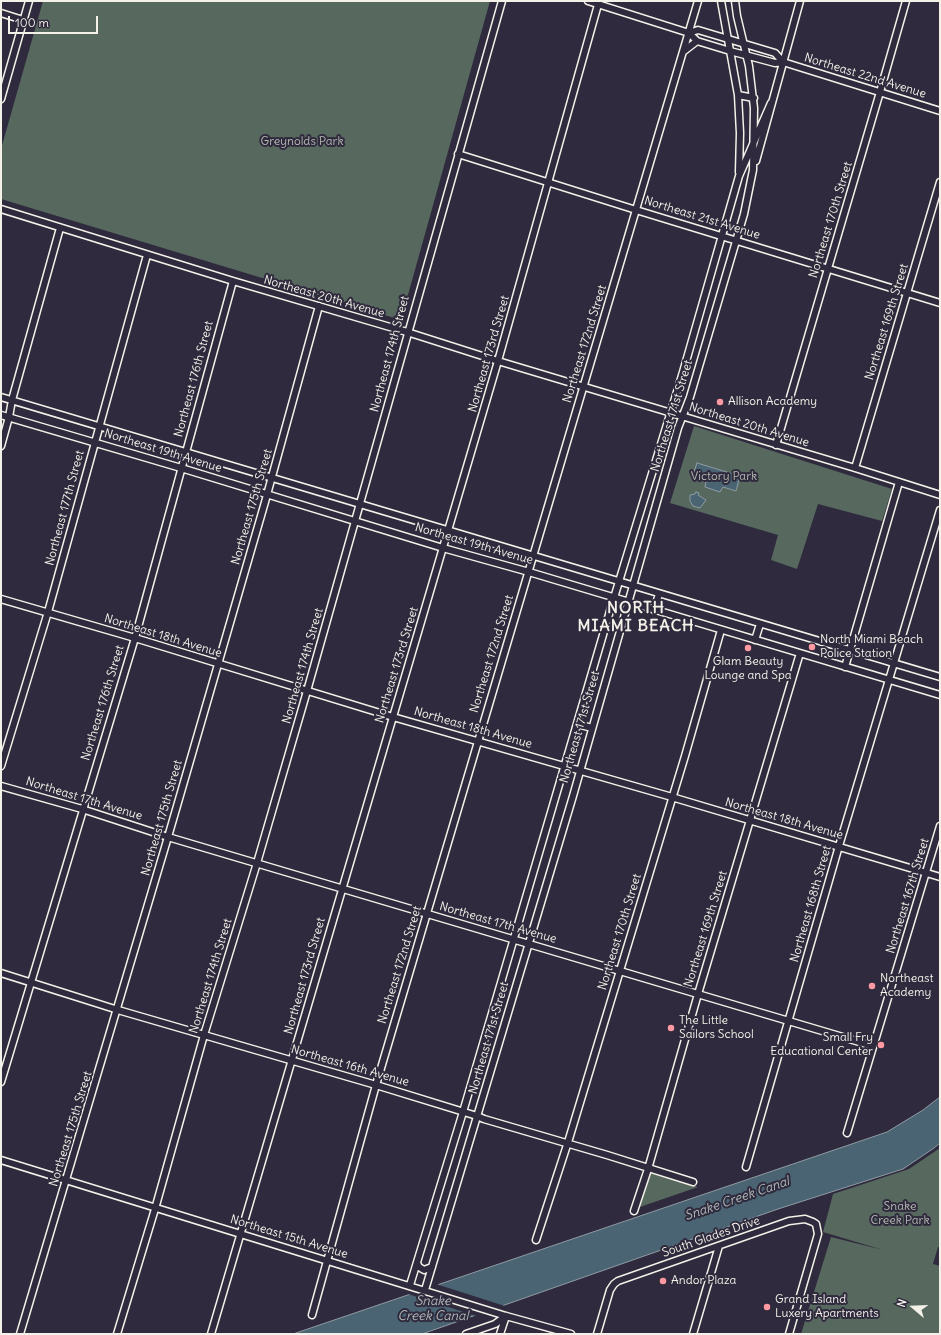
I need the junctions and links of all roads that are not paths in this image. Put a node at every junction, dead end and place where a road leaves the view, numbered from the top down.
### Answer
1 (29, 1) edge
2 (502, 1) edge
3 (588, 1) edge
4 (698, 1) edge
5 (721, 1) edge
6 (735, 1) edge
7 (800, 1) edge
8 (906, 1) edge
9 (599, 3) edge
10 (1, 13) edge
11 (23, 20) junction
12 (689, 33) junction
13 (728, 39) junction
14 (697, 41) junction
15 (744, 45) junction
16 (684, 51) junction
17 (730, 51) junction
18 (747, 56) junction
19 (783, 62) junction
20 (880, 92) junction
21 (738, 95) junction
22 (754, 98) junction
23 (1, 99) edge
24 (771, 103) junction
25 (940, 111) edge
26 (754, 139) junction
27 (458, 154) junction
28 (753, 170) junction
29 (739, 176) junction
30 (550, 182) junction
31 (940, 182) edge
32 (1, 209) edge
33 (636, 210) junction
34 (60, 228) junction
35 (722, 236) junction
36 (737, 240) junction
37 (146, 255) junction
38 (828, 269) junction
39 (232, 281) junction
40 (906, 293) junction
41 (940, 303) edge
42 (319, 306) junction
43 (407, 332) junction
44 (498, 361) junction
45 (584, 387) junction
46 (1, 397) edge
47 (12, 400) junction
48 (670, 412) junction
49 (1, 414) edge
50 (682, 416) junction
51 (9, 417) junction
52 (98, 425) junction
53 (94, 442) junction
54 (776, 445) junction
55 (1, 446) edge
56 (186, 452) junction
57 (181, 468) junction
58 (855, 468) junction
59 (272, 477) junction
60 (899, 482) junction
61 (267, 494) junction
62 (940, 495) edge
63 (360, 504) junction
64 (940, 510) edge
65 (356, 520) junction
66 (448, 530) junction
67 (443, 548) junction
68 (534, 556) junction
69 (529, 572) junction
70 (619, 581) junction
71 (632, 585) junction
72 (659, 594) junction
73 (614, 598) junction
74 (1, 599) edge
75 (628, 602) junction
76 (654, 610) junction
77 (48, 612) junction
78 (760, 624) junction
79 (721, 630) junction
80 (135, 638) junction
81 (755, 640) junction
82 (850, 650) junction
83 (800, 654) junction
84 (598, 655) junction
85 (611, 659) junction
86 (894, 663) junction
87 (218, 664) junction
88 (845, 667) junction
89 (940, 677) edge
90 (889, 680) junction
91 (307, 691) junction
92 (940, 695) edge
93 (393, 717) junction
94 (577, 724) junction
95 (592, 728) junction
96 (478, 741) junction
97 (1, 766) edge
98 (565, 766) junction
99 (579, 770) junction
100 (1, 786) edge
101 (672, 797) junction
102 (82, 810) junction
103 (750, 820) junction
104 (940, 826) edge
105 (168, 837) junction
106 (839, 846) junction
107 (257, 863) junction
108 (927, 873) junction
109 (940, 877) edge
110 (342, 888) junction
111 (427, 914) junction
112 (513, 940) junction
113 (529, 944) junction
114 (620, 970) junction
115 (1, 973) edge
116 (30, 983) junction
117 (698, 994) junction
118 (118, 1010) junction
119 (788, 1021) junction
120 (204, 1035) junction
121 (873, 1046) junction
122 (291, 1060) junction
123 (1, 1082) edge
124 (376, 1085) junction
125 (463, 1112) junction
126 (477, 1116) junction
127 (847, 1133) dead end
128 (567, 1145) junction
129 (1, 1160) edge
130 (746, 1167) dead end
131 (648, 1168) junction
132 (66, 1181) junction
133 (693, 1182) dead end
134 (155, 1209) junction
135 (634, 1211) dead end
136 (242, 1234) junction
137 (536, 1240) dead end
138 (719, 1246) junction
139 (328, 1260) junction
140 (417, 1263) junction
141 (432, 1267) junction
142 (410, 1285) junction
143 (424, 1288) junction
144 (312, 1315) dead end
145 (506, 1316) junction
146 (20, 1334) edge
147 (117, 1334) edge
148 (211, 1334) edge
149 (466, 1334) edge
150 (500, 1334) edge
151 (571, 1334) edge
152 (597, 1334) edge
153 (693, 1334) edge
154 (789, 1334) edge

1 - 11 street
2 - 27 street, Northeast 174th Street
3 - 9 street, Northeast 22nd Avenue
4 - 12 street, Northeast 172nd Street
5 - 13 street, Northeast 171st Street
6 - 15 street, Northeast 171st Street
7 - 19 street, Northeast 171st Street
8 - 20 street, Northeast 170th Street
9 - 12 street, Northeast 22nd Avenue
9 - 30 street, Northeast 173rd Street
10 - 11 street
11 - 23 street
12 - 13 street, Northeast 22nd Avenue
12 - 14 street, Northeast 22nd Avenue
12 - 16 street, Northeast 172nd Street
13 - 15 street, Northeast 22nd Avenue
13 - 17 street, Northeast 171st Street
14 - 16 street
14 - 17 street, Northeast 22nd Avenue
15 - 18 street, Northeast 171st Street
15 - 19 street, Northeast 22nd Avenue
16 - 33 street, Northeast 172nd Street
17 - 18 street, Northeast 22nd Avenue
17 - 21 street, Northeast 171st Street
18 - 19 street, Northeast 22nd Avenue
18 - 22 street, Northeast 171st Street
19 - 20 street, Northeast 22nd Avenue
19 - 24 street, Northeast 171st Street
20 - 25 street, Northeast 22nd Avenue
20 - 38 street, Northeast 170th Street
21 - 22 street
21 - 29 street, Northeast 171st Street
22 - 26 street, Northeast 171st Street
24 - 26 street, Northeast 171st Street
24 - 28 street, Northeast 171st Street
26 - 28 street, Northeast 171st Street
26 - 29 street, Northeast 171st Street
27 - 30 street, Northeast 21st Avenue
27 - 43 street, Northeast 174th Street
28 - 36 street, Northeast 171st Street
29 - 35 street, Northeast 171st Street
30 - 33 street, Northeast 21st Avenue
30 - 44 street, Northeast 173rd Street
31 - 40 street, Northeast 169th Street
32 - 34 street, Northeast 20th Avenue
33 - 35 street, Northeast 21st Avenue
33 - 45 street, Northeast 172nd Street
34 - 37 street, Northeast 20th Avenue
34 - 47 street
35 - 36 street, Northeast 21st Avenue
35 - 48 street, Northeast 171st Street
36 - 38 street, Northeast 21st Avenue
36 - 50 street, Northeast 171st Street
37 - 39 street, Northeast 20th Avenue
37 - 52 street, Northeast 177th Street
38 - 40 street, Northeast 21st Avenue
38 - 54 street, Northeast 170th Street
39 - 42 street, Northeast 20th Avenue
39 - 56 street, Northeast 176th Street
40 - 41 street, Northeast 21st Avenue
40 - 58 street, Northeast 169th Street
42 - 43 street, Northeast 20th Avenue
42 - 59 street, Northeast 175th Street
43 - 44 street, Northeast 20th Avenue
43 - 63 street, Northeast 174th Street
44 - 45 street, Northeast 20th Avenue
44 - 66 street, Northeast 173rd Street
45 - 48 street, Northeast 20th Avenue
45 - 68 street, Northeast 172nd Street
46 - 47 street, Northeast 19th Avenue
47 - 51 street
47 - 52 street, Northeast 19th Avenue
48 - 50 street, Northeast 20th Avenue
48 - 70 street, Northeast 171st Street
49 - 51 street, Northeast 19th Avenue
50 - 54 street, Northeast 20th Avenue
50 - 71 street, Northeast 171st Street
51 - 53 street, Northeast 19th Avenue
51 - 55 street
52 - 53 street, Northeast 177th Street
52 - 56 street, Northeast 19th Avenue
53 - 57 street, Northeast 19th Avenue
53 - 77 street, Northeast 177th Street
54 - 58 street, Northeast 20th Avenue
56 - 57 street, Northeast 176th Street
56 - 59 street, Northeast 19th Avenue
57 - 61 street, Northeast 19th Avenue
57 - 80 street, Northeast 176th Street
58 - 60 street, Northeast 20th Avenue
59 - 61 street, Northeast 175th Street
59 - 63 street, Northeast 19th Avenue
60 - 62 street, Northeast 20th Avenue
60 - 82 street
61 - 65 street, Northeast 19th Avenue
61 - 87 street, Northeast 175th Street
63 - 65 street, Northeast 174th Street
63 - 66 street, Northeast 19th Avenue
64 - 86 street, Northeast 168th Street
65 - 67 street, Northeast 19th Avenue
65 - 91 street, Northeast 174th Street
66 - 67 street, Northeast 173rd Street
66 - 68 street, Northeast 19th Avenue
67 - 69 street, Northeast 19th Avenue
67 - 93 street, Northeast 173rd Street
68 - 69 street, Northeast 172nd Street
68 - 70 street, Northeast 19th Avenue
69 - 73 street, Northeast 19th Avenue
69 - 96 street, Northeast 172nd Street
70 - 71 street, Northeast 19th Avenue
70 - 73 street, Northeast 171st Street
71 - 72 street, Northeast 19th Avenue
71 - 75 street, Northeast 171st Street
72 - 76 street
72 - 78 street, Northeast 19th Avenue
73 - 75 street, Northeast 19th Avenue
73 - 84 street, Northeast 171st Street
74 - 77 street, Northeast 18th Avenue
75 - 76 street, Northeast 19th Avenue
75 - 85 street, Northeast 171st Street
76 - 79 street, Northeast 19th Avenue
77 - 80 street, Northeast 18th Avenue
77 - 97 street, Northeast 177th Street
78 - 81 street
78 - 82 street, Northeast 19th Avenue
79 - 81 street, Northeast 19th Avenue
79 - 101 street, Northeast 170th Street
80 - 87 street, Northeast 18th Avenue
80 - 102 street, Northeast 176th Street
81 - 83 street, Northeast 19th Avenue
82 - 86 street, Northeast 19th Avenue
82 - 88 street
83 - 88 street, Northeast 19th Avenue
83 - 103 street, Northeast 169th Street
84 - 85 street
84 - 94 street, Northeast 171st Street
85 - 95 street, Northeast 171st Street
86 - 89 street, Northeast 19th Avenue
86 - 90 street, Northeast 168th Street
87 - 91 street, Northeast 18th Avenue
87 - 105 street, Northeast 175th Street
88 - 90 street, Northeast 19th Avenue
90 - 92 street, Northeast 19th Avenue
90 - 106 street, Northeast 168th Street
91 - 93 street, Northeast 18th Avenue
91 - 107 street, Northeast 174th Street
93 - 96 street, Northeast 18th Avenue
93 - 110 street, Northeast 173rd Street
94 - 95 street
94 - 98 street, Northeast 171st Street
95 - 99 street, Northeast 171st Street
96 - 98 street, Northeast 18th Avenue
96 - 111 street, Northeast 172nd Street
98 - 99 street, Northeast 18th Avenue
98 - 112 street, Northeast 171st Street
99 - 101 street, Northeast 18th Avenue
99 - 113 street, Northeast 171st Street
100 - 102 street, Northeast 17th Avenue
101 - 103 street, Northeast 18th Avenue
101 - 114 street, Northeast 170th Street
102 - 105 street, Northeast 17th Avenue
102 - 116 street, Northeast 176th Street
103 - 106 street, Northeast 18th Avenue
103 - 117 street, Northeast 169th Street
104 - 108 street, Northeast 167th Street
105 - 107 street, Northeast 17th Avenue
105 - 118 street, Northeast 175th Street
106 - 108 street, Northeast 18th Avenue
106 - 119 street, Northeast 168th Street
107 - 110 street, Northeast 17th Avenue
107 - 120 street, Northeast 174th Street
108 - 109 street, Northeast 18th Avenue
108 - 121 street, Northeast 167th Street
110 - 111 street, Northeast 17th Avenue
110 - 122 street, Northeast 173rd Street
111 - 112 street, Northeast 17th Avenue
111 - 124 street, Northeast 172nd Street
112 - 113 street, Northeast 17th Avenue
112 - 125 street, Northeast 171st Street
113 - 114 street, Northeast 17th Avenue
113 - 126 street, Northeast 171st Street
114 - 117 street, Northeast 17th Avenue
114 - 128 street, Northeast 170th Street
115 - 116 street, Northeast 16th Avenue
116 - 118 street, Northeast 16th Avenue
116 - 123 street, Northeast 176th Street
117 - 119 street, Northeast 17th Avenue
117 - 131 street, Northeast 169th Street
118 - 120 street, Northeast 16th Avenue
118 - 132 street, Northeast 175th Street
119 - 121 street, Northeast 17th Avenue
119 - 130 street, Northeast 168th Street
120 - 122 street, Northeast 16th Avenue
120 - 134 street, Northeast 174th Street
121 - 127 street, Northeast 167th Street
122 - 124 street, Northeast 16th Avenue
122 - 136 street, Northeast 173rd Street
124 - 125 street, Northeast 16th Avenue
124 - 139 street, Northeast 172nd Street
125 - 126 street, Northeast 16th Avenue
125 - 140 street, Northeast 171st Street
126 - 128 street, Northeast 16th Avenue
126 - 141 street, Northeast 171st Street
128 - 131 street, Northeast 16th Avenue
128 - 137 street, Northeast 170th Street
129 - 132 street, Northeast 15th Avenue
131 - 133 street, Northeast 16th Avenue
131 - 135 street, Northeast 169th Street
132 - 134 street, Northeast 15th Avenue
132 - 146 street, Northeast 175th Street
134 - 136 street, Northeast 15th Avenue
134 - 147 street, Northeast 174th Street
136 - 139 street, Northeast 15th Avenue
136 - 148 street, Northeast 173rd Street
138 - 152 street, South Glades Drive
138 - 153 street
138 - 154 street, South Glades Drive
139 - 142 street, Northeast 15th Avenue
139 - 144 street, Northeast 172nd Street
140 - 141 street
140 - 142 street, Northeast 171st Street
141 - 143 street, Northeast 171st Street
142 - 143 street, Northeast 15th Avenue
143 - 145 street, Northeast 15th Avenue
145 - 149 street
145 - 150 street
145 - 151 street, Northeast 15th Avenue

